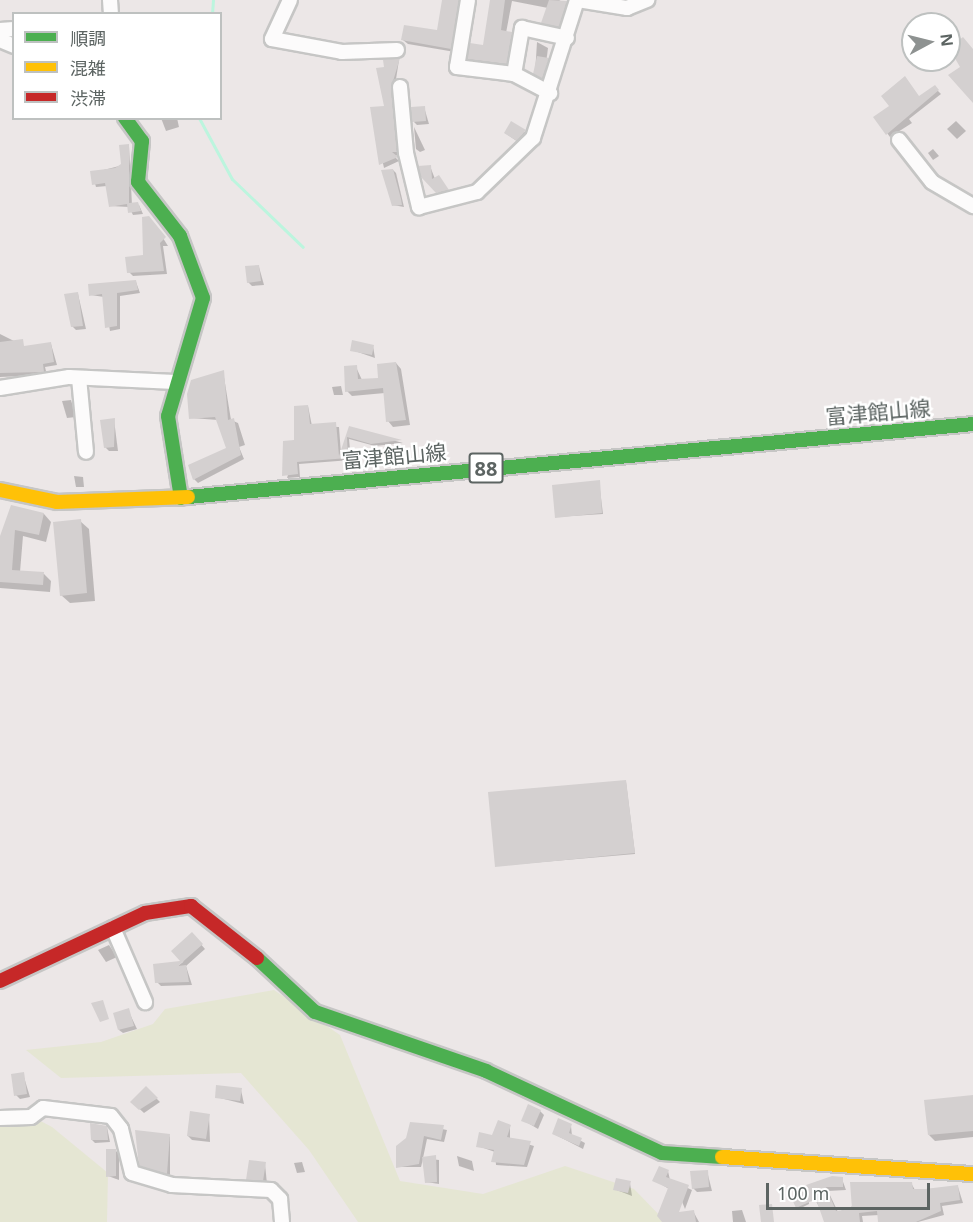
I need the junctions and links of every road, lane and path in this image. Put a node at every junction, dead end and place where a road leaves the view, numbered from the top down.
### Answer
1 (290, 0) edge
2 (468, 0) edge
3 (578, 0) edge
4 (647, 0) edge
5 (567, 38) junction
6 (397, 50) dead end
7 (514, 74) junction
8 (400, 87) dead end
9 (550, 93) junction
10 (126, 120) edge
11 (899, 140) dead end
12 (973, 206) edge
13 (79, 378) junction
14 (176, 382) junction
15 (0, 388) edge
16 (973, 424) edge
17 (86, 452) dead end
18 (0, 490) edge
19 (181, 498) junction
20 (113, 928) junction
21 (0, 981) edge
22 (146, 1002) dead end
23 (0, 1118) edge
24 (973, 1174) edge
25 (282, 1222) edge

1 - 6 street
2 - 7 street
3 - 4 street
3 - 5 street
5 - 7 street
5 - 9 street
7 - 9 street
8 - 9 street
10 - 14 street
11 - 12 street
13 - 14 street
13 - 15 street
13 - 17 street
14 - 19 street
16 - 19 street, 富津館山線 / 88
18 - 19 street, 富津館山線 / 88
20 - 21 street
20 - 22 street
20 - 24 street
23 - 25 street

